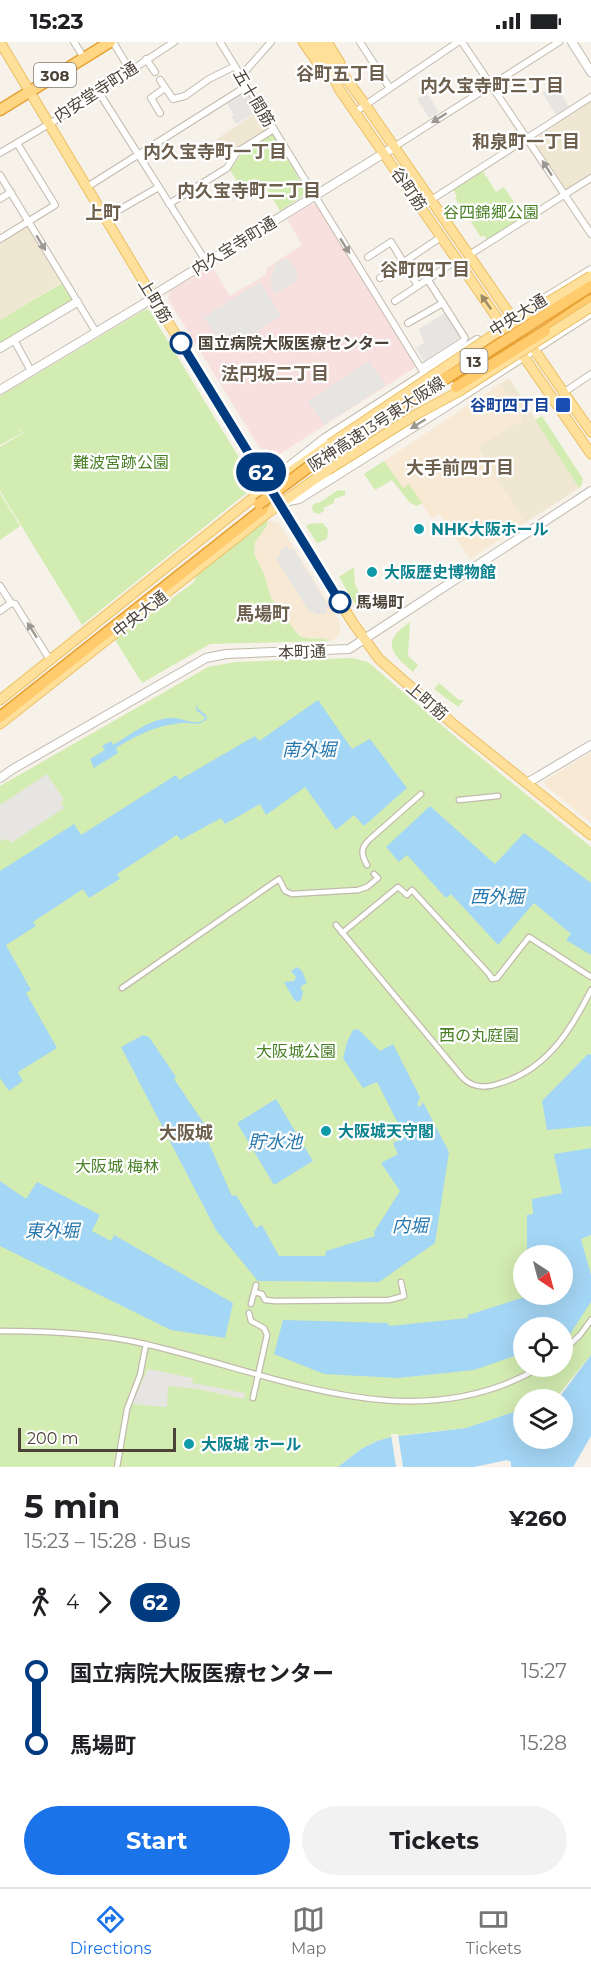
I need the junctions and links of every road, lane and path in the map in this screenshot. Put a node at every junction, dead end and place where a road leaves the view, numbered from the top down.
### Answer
1 (0, 42) edge
2 (74, 42) edge
3 (111, 42) edge
4 (174, 42) edge
5 (220, 42) edge
6 (271, 42) edge
7 (303, 42) edge
8 (311, 42) edge
9 (319, 42) edge
10 (327, 42) edge
11 (360, 42) edge
12 (460, 42) edge
13 (560, 42) edge
14 (572, 42) edge
15 (84, 58) junction
16 (146, 59) junction
17 (235, 66) junction
18 (130, 70) junction
19 (155, 72) dead end
20 (591, 72) edge
21 (241, 75) junction
22 (160, 80) dead end
23 (348, 81) junction
24 (491, 85) junction
25 (247, 86) junction
26 (389, 87) junction
27 (165, 88) junction
28 (339, 89) junction
29 (29, 91) junction
30 (98, 91) junction
31 (591, 97) edge
32 (365, 104) junction
33 (0, 110) edge
34 (355, 112) junction
35 (160, 113) dead end
36 (48, 123) junction
37 (274, 129) junction
38 (527, 138) junction
39 (17, 142) junction
40 (394, 147) junction
41 (0, 153) edge
42 (384, 153) junction
43 (138, 154) junction
44 (0, 175) edge
45 (591, 178) edge
46 (87, 187) junction
47 (159, 187) junction
48 (11, 192) junction
49 (565, 195) junction
50 (314, 197) junction
51 (0, 199) edge
52 (431, 200) junction
53 (170, 204) junction
54 (105, 218) junction
55 (28, 221) junction
56 (591, 234) edge
57 (441, 237) junction
58 (0, 239) edge
59 (469, 255) junction
60 (368, 257) dead end
61 (457, 260) junction
62 (207, 262) junction
63 (402, 263) junction
64 (591, 270) edge
65 (591, 276) edge
66 (380, 278) dead end
67 (428, 280) junction
68 (591, 285) edge
69 (418, 286) junction
70 (591, 295) edge
71 (152, 296) junction
72 (591, 300) edge
73 (395, 301) dead end
74 (77, 302) junction
75 (443, 303) junction
76 (591, 307) edge
77 (591, 313) edge
78 (512, 318) junction
79 (408, 323) dead end
80 (502, 324) junction
81 (96, 332) junction
82 (14, 340) junction
83 (0, 348) edge
84 (534, 350) junction
85 (524, 357) junction
86 (32, 371) junction
87 (423, 371) junction
88 (591, 374) edge
89 (0, 390) edge
90 (563, 393) junction
91 (417, 414) junction
92 (590, 428) edge
93 (331, 447) junction
94 (591, 454) edge
95 (291, 473) joint
96 (270, 487) junction
97 (591, 490) edge
98 (280, 503) junction
99 (238, 525) junction
100 (0, 586) edge
101 (10, 603) junction
102 (0, 611) edge
103 (364, 639) junction
104 (50, 660) junction
105 (32, 688) junction
106 (0, 700) edge
107 (0, 709) edge
108 (0, 717) edge
109 (0, 724) edge
110 (591, 745) edge
111 (1, 776) edge
112 (527, 783) junction
113 (421, 794) dead end
114 (498, 796) dead end
115 (459, 800) dead end
116 (591, 835) edge
117 (367, 865) dead end
118 (374, 874) dead end
119 (336, 925) dead end
120 (342, 933) junction
121 (591, 977) edge
122 (122, 988) dead end
123 (591, 990) edge
124 (401, 1282) dead end
125 (256, 1285) dead end
126 (254, 1292) junction
127 (251, 1304) dead end
128 (249, 1313) dead end
129 (591, 1320) edge
130 (0, 1331) edge
131 (573, 1342) edge
132 (146, 1344) junction
133 (259, 1375) junction
134 (524, 1377) edge
135 (253, 1398) dead end
136 (117, 1467) edge

1 - 29 main road, 上町筋
2 - 15 street
3 - 15 highway, 308
3 - 18 street
4 - 16 street, 内安堂寺町通
5 - 17 street, 五十間筋
6 - 21 street
7 - 28 main road
8 - 28 main road, 谷町筋
9 - 23 main road, 谷町筋
10 - 23 main road
11 - 26 street
12 - 24 street
12 - 26 street
13 - 24 street, 内久宝寺町通
14 - 20 street
15 - 29 highway, 308
16 - 18 street, 内安堂寺町通
16 - 19 street
17 - 21 street, 五十間筋
17 - 27 street
18 - 30 street, 内安堂寺町通
21 - 25 street, 五十間筋
22 - 27 street
23 - 32 main road, 谷町筋
24 - 38 street
24 -> 40 street, 内久宝寺町通
25 - 37 street, 五十間筋
25 - 43 street
26 - 32 street
27 - 35 street
28 - 34 main road, 谷町筋
29 - 33 highway, 308
29 - 36 main road, 上町筋
30 - 36 street, 内安堂寺町通
30 - 43 street
31 - 38 street
32 - 34 street
32 - 40 main road, 谷町筋
34 - 42 main road, 谷町筋
36 - 39 street, 内安堂寺町通
36 - 46 main road, 上町筋
37 - 50 street, 五十間筋
37 - 53 street
49 -> 38 street
38 - 52 street
39 - 41 street, 内安堂寺町通
39 - 55 street
40 - 42 street, 内久宝寺町通
40 - 52 main road, 谷町筋
42 - 50 street, 内久宝寺町通
42 - 57 main road, 谷町筋
43 - 46 street
43 - 47 street
44 - 48 street
45 - 49 street
46 - 54 main road, 上町筋
47 - 53 street
47 - 54 street
48 - 51 street
48 - 55 street
49 - 56 street
49 - 59 street
50 - 62 street, 内久宝寺町通
50 -> 87 street, 五十間筋
52 - 59 main road, 谷町筋
53 - 62 street
54 - 71 main road, 上町筋
55 - 58 street
55 -> 74 street
57 - 61 main road, 谷町筋
57 - 63 street
59 - 78 main road, 谷町筋
60 - 63 street
61 - 67 street
80 -> 61 main road, 谷町筋
62 - 71 street, 内久宝寺町通
63 - 66 street
63 - 69 street
64 - 78 street, 中央大通
65 - 93 main road, 中央大通, bridge
67 - 69 street
67 - 75 street
68 - 93 highway, bridge
68 - 99 highway, 阪神高速13号東大阪線 / 13, bridge
69 - 73 street
70 - 99 highway, 阪神高速13号東大阪線 / 13
71 - 81 street, 内久宝寺町通
71 - 96 main road, 上町筋
72 - 91 highway, bridge
74 - 81 street
74 - 82 street
75 - 79 street
75 - 87 street
76 - 91 main road, 中央大通, bridge
77 - 84 street, 中央大通
78 - 80 street, 中央大通
78 - 84 main road, 谷町筋
80 - 85 main road, 谷町筋
80 - 87 street, 中央大通
81 - 86 street, 内久宝寺町通
82 - 83 street
82 - 86 street
84 - 85 street, 中央大通
84 - 90 main road, 谷町筋
85 - 94 main road, 谷町筋
85 -> 98 street, 中央大通
86 - 89 street, 内久宝寺町通
87 - 96 street, 中央大通
88 - 90 street
90 - 92 main road, 谷町筋
91 - 98 main road, 中央大通, bridge
93 - 95 highway
95 - 96 main road, 中央大通
96 - 98 main road, 上町筋
96 - 104 main road, 中央大通
97 - 103 street, 本町通
98 - 103 main road, 上町筋
98 - 109 main road, 中央大通
99 - 105 highway, 阪神高速13号東大阪線 / 13
100 - 101 street
101 - 102 street
104 -> 101 street
103 - 111 street, 本町通
103 - 112 main road, 上町筋
104 - 106 main road, 中央大通
105 - 107 highway, 阪神高速13号東大阪線 / 13
105 - 108 highway, 阪神高速13号東大阪線 / 13
110 - 112 street
112 - 116 main road, 上町筋
113 - 117 street
114 - 115 street
118 - 122 street
119 - 120 street
120 - 121 street
120 - 123 street
124 - 126 street
125 - 126 street
126 - 127 street
128 - 133 street
129 - 131 street
130 - 132 street
132 - 133 street
132 - 136 street
133 - 134 street
133 - 135 street

